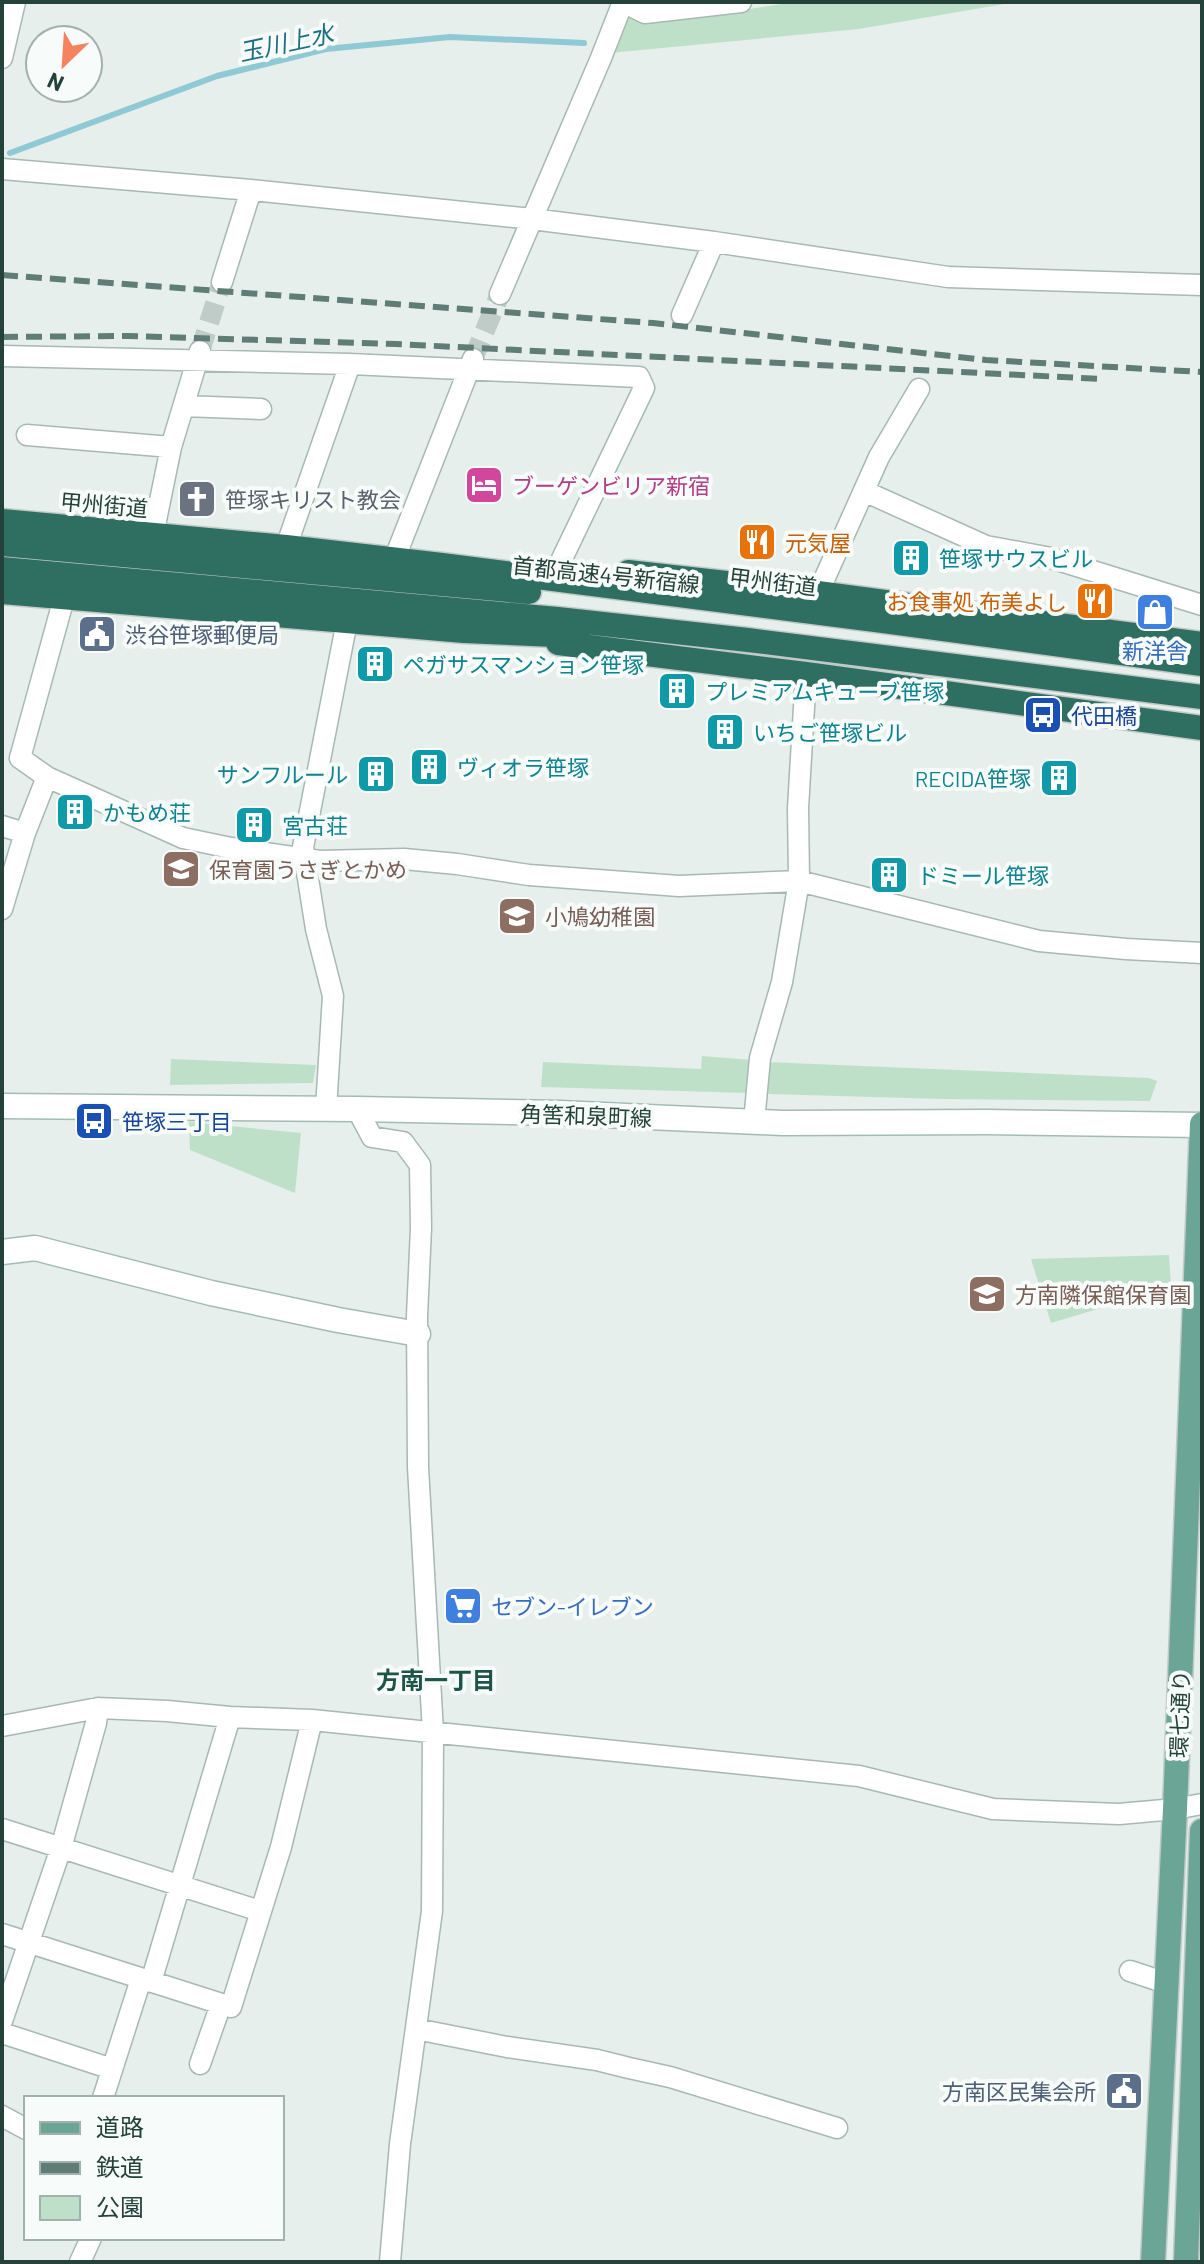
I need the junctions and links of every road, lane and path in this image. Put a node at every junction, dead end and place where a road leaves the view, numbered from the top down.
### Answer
1 (15, 2) edge
2 (623, 2) edge
3 (741, 2) edge
4 (2, 58) edge
5 (2, 169) edge
6 (251, 190) junction
7 (532, 219) junction
8 (714, 242) junction
9 (222, 282) tunnel mouth
10 (1202, 285) edge
11 (500, 294) tunnel mouth
12 (682, 315) dead end
13 (2, 356) edge
14 (199, 356) junction
15 (350, 364) junction
16 (471, 364) junction
17 (919, 389) dead end
18 (184, 406) junction
19 (261, 409) dead end
20 (27, 435) dead end
21 (171, 447) junction
22 (864, 491) junction
23 (2, 521) edge
24 (153, 535) junction
25 (2, 544) edge
26 (286, 547) junction
27 (394, 560) junction
28 (442, 565) junction
29 (559, 565) junction
30 (2, 569) edge
31 (2, 592) edge
32 (818, 593) junction
33 (64, 598) junction
34 (1202, 605) edge
35 (347, 621) junction
36 (464, 631) junction
37 (1202, 644) edge
38 (1202, 664) edge
39 (806, 674) junction
40 (1202, 674) edge
41 (1202, 697) edge
42 (1202, 705) edge
43 (1202, 728) edge
44 (47, 777) junction
45 (2, 826) edge
46 (25, 833) junction
47 (304, 859) junction
48 (799, 881) junction
49 (2, 909) edge
50 (1202, 953) edge
51 (2, 1106) edge
52 (326, 1109) junction
53 (357, 1109) junction
54 (754, 1122) junction
55 (1202, 1124) edge
56 (1201, 1166) edge
57 (2, 1252) edge
58 (418, 1334) junction
59 (98, 1708) junction
60 (230, 1717) junction
61 (312, 1720) junction
62 (2, 1726) edge
63 (433, 1732) junction
64 (1202, 1804) edge
65 (1175, 1809) junction
66 (2, 1829) edge
67 (1202, 1831) edge
68 (61, 1848) junction
69 (180, 1886) junction
70 (260, 1911) junction
71 (2, 1934) edge
72 (28, 1942) junction
73 (1130, 1971) dead end
74 (146, 1980) junction
75 (1166, 1983) junction
76 (221, 2004) junction
77 (2, 2021) edge
78 (416, 2029) junction
79 (2, 2033) edge
80 (1199, 2043) edge
81 (200, 2064) dead end
82 (112, 2069) junction
83 (104, 2096) edge
84 (2, 2116) edge
85 (24, 2128) edge
86 (837, 2128) dead end
87 (90, 2240) edge
88 (1191, 2250) edge
89 (80, 2262) edge
90 (390, 2262) edge
91 (1153, 2262) edge

1 - 4 street
2 - 3 street
2 - 7 street
5 - 6 street
6 - 7 street
6 - 9 street
7 - 8 street
7 - 11 street
8 - 10 street
8 - 12 street
13 - 14 street
14 - 15 street
14 - 18 street
15 - 16 street
15 - 26 street
16 - 27 street
16 - 29 street
17 - 22 street
18 - 19 street
18 - 21 street
20 - 21 street
21 - 24 street
22 - 32 street
22 - 34 street
23 - 24 highway, 甲州街道
24 - 26 highway, 甲州街道
25 - 40 highway, 首都高速4号新宿線
26 - 27 highway, 甲州街道
27 - 28 highway, 甲州街道
28 - 29 highway
28 - 38 highway, 甲州街道
29 - 32 highway
30 - 41 highway
31 - 33 highway
32 - 37 highway
33 - 35 highway
33 - 44 street
35 - 36 highway
35 - 47 street
36 - 39 highway
36 - 42 highway
39 - 43 highway
39 - 48 street
44 - 46 street
44 - 47 street
45 - 46 street
46 - 49 street
47 - 48 street
47 - 52 street
48 - 50 street
48 - 54 street
51 - 52 main road, 角筈和泉町線
52 - 53 main road, 角筈和泉町線
53 - 54 main road, 角筈和泉町線
53 - 58 street
54 - 55 main road, 角筈和泉町線
55 - 56 main road, 環七通り
56 - 65 main road, 環七通り
57 - 58 main road
58 - 63 street
59 - 60 street
59 - 62 street
59 - 68 street
60 - 61 street
60 - 69 street
61 - 63 street
61 - 70 street
63 - 65 street
63 - 78 street
64 - 65 street
65 - 75 main road, 環七通り
66 - 68 street
67 - 80 main road
68 - 69 street
68 - 72 street
69 - 70 street
69 - 74 street
70 - 76 street
71 - 72 street
72 - 74 street
72 - 77 street
73 - 75 street
74 - 76 street
74 - 82 street
75 - 91 main road, 環七通り
76 - 81 street
78 - 86 street
78 - 90 street
79 - 82 street
80 - 88 main road
82 - 83 street
84 - 85 street
87 - 89 street

